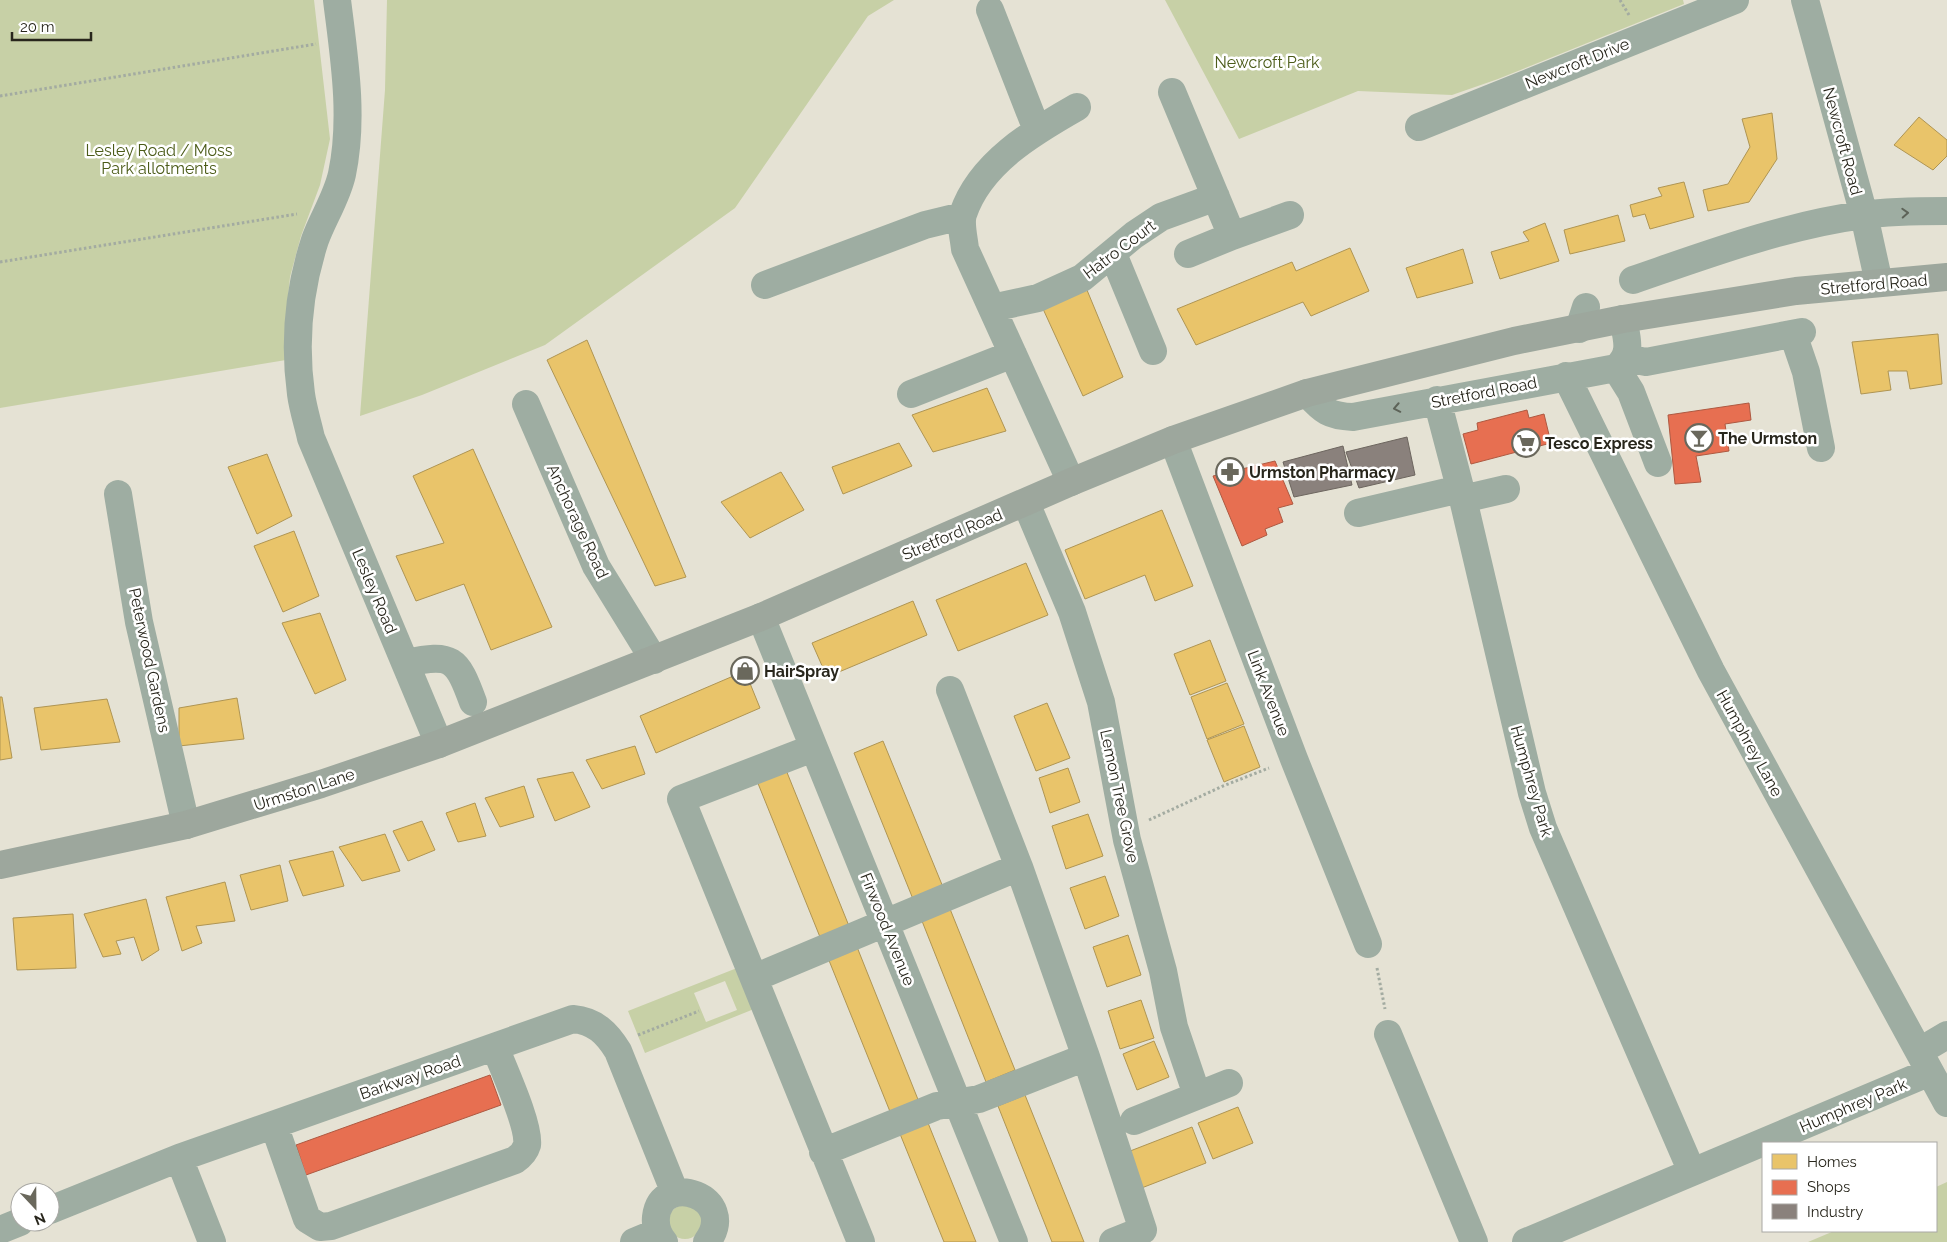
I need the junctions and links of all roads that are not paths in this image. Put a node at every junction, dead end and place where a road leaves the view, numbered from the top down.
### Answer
1 (337, 0) edge
2 (1736, 0) edge
3 (1805, 0) edge
4 (990, 10) dead end
5 (1172, 92) dead end
6 (1077, 107) dead end
7 (1419, 127) dead end
8 (1037, 130) junction
9 (1216, 197) junction
10 (1947, 211) edge
11 (1290, 215) dead end
12 (1864, 215) junction
13 (962, 216) junction
14 (1232, 236) junction
15 (1112, 254) junction
16 (1188, 254) dead end
17 (1947, 277) edge
18 (1633, 280) dead end
19 (1878, 283) junction
20 (765, 285) dead end
21 (992, 308) junction
22 (1623, 320) junction
23 (1153, 351) dead end
24 (1013, 354) junction
25 (1621, 363) junction
26 (1566, 376) junction
27 (1307, 393) junction
28 (911, 394) dead end
29 (1437, 400) junction
30 (526, 404) dead end
31 (1173, 440) junction
32 (1821, 448) dead end
33 (1658, 463) dead end
34 (1071, 482) junction
35 (1506, 489) dead end
36 (118, 494) dead end
37 (1462, 494) junction
38 (1026, 503) junction
39 (1358, 513) dead end
40 (761, 617) junction
41 (654, 660) junction
42 (406, 663) junction
43 (599, 681) joint
44 (950, 690) dead end
45 (473, 702) dead end
46 (439, 744) junction
47 (813, 748) junction
48 (186, 825) junction
49 (0, 866) edge
50 (1019, 867) junction
51 (886, 923) junction
52 (1368, 944) road end
53 (754, 978) junction
54 (1388, 1034) road end
55 (1947, 1036) edge
56 (495, 1047) junction
57 (1086, 1057) junction
58 (1925, 1062) junction
59 (1229, 1083) dead end
60 (1197, 1095) junction
61 (1947, 1102) edge
62 (960, 1103) junction
63 (1134, 1121) dead end
64 (274, 1125) junction
65 (824, 1152) junction
66 (179, 1158) junction
67 (1692, 1172) junction
68 (675, 1193) junction
69 (60, 1206) edge
70 (652, 1239) edge
71 (1130, 1239) edge
72 (212, 1242) edge
73 (707, 1242) edge
74 (861, 1242) edge
75 (1014, 1242) edge
76 (1474, 1242) edge
77 (1526, 1242) edge

1 - 42 street, Lesley Road
2 - 7 street, Newcroft Drive
3 - 12 street, Newcroft Road
4 - 8 street
5 - 9 street
6 - 8 street
8 - 13 street
9 - 14 street
9 - 15 street, Hatro Court
12 -> 10 street
11 - 14 street
12 - 18 street
12 - 19 street, Newcroft Road
13 - 20 street
13 - 21 street
14 - 16 street
15 - 21 street, Hatro Court
15 - 23 street
17 - 19 main road, Stretford Road
19 - 22 main road, Stretford Road
21 - 24 street
22 - 25 street
22 - 27 main road, Stretford Road
24 - 28 street
24 - 34 street
25 - 26 street, Stretford Road
25 - 32 street, Stretford Road
25 - 33 street
26 - 29 street, Stretford Road
26 - 58 street, Humphrey Lane
29 -> 27 street, Stretford Road
27 - 31 main road, Stretford Road
29 - 37 street, Humphrey Park
30 - 41 street, Anchorage Road
31 - 34 main road, Stretford Road
31 - 52 street, Link Avenue
34 - 38 main road, Stretford Road
35 - 37 street
36 - 48 street, Peterwood Gardens
37 - 39 street
37 - 67 street, Humphrey Park
38 - 40 main road, Stretford Road
38 - 60 street, Lemon Tree Grove
40 - 41 main road, Stretford Road
40 - 47 street, Firwood Avenue
41 - 43 main road, Stretford Road
42 - 45 street
42 - 46 street, Lesley Road
43 - 46 main road, Urmston Lane
44 - 50 street
46 - 48 main road, Urmston Lane
47 - 51 street, Firwood Avenue
47 - 53 street
48 - 49 main road, Urmston Lane
50 - 51 street
50 - 57 street
51 - 53 street
51 - 62 street, Firwood Avenue
53 - 65 street
54 - 76 street
55 - 58 street, Humphrey Park
56 - 64 street, Barkway Road
56 - 64 street
56 - 68 street, Barkway Road
57 - 62 street
57 - 71 street
58 - 61 street, Humphrey Lane
58 - 67 street, Humphrey Park
59 - 60 street
60 - 63 street
62 - 65 street
62 - 75 street, Firwood Avenue
64 - 66 street, Barkway Road
65 - 74 street
66 - 69 street, Barkway Road
66 - 72 street
67 - 77 street, Humphrey Park
68 - 70 street
68 - 73 street

